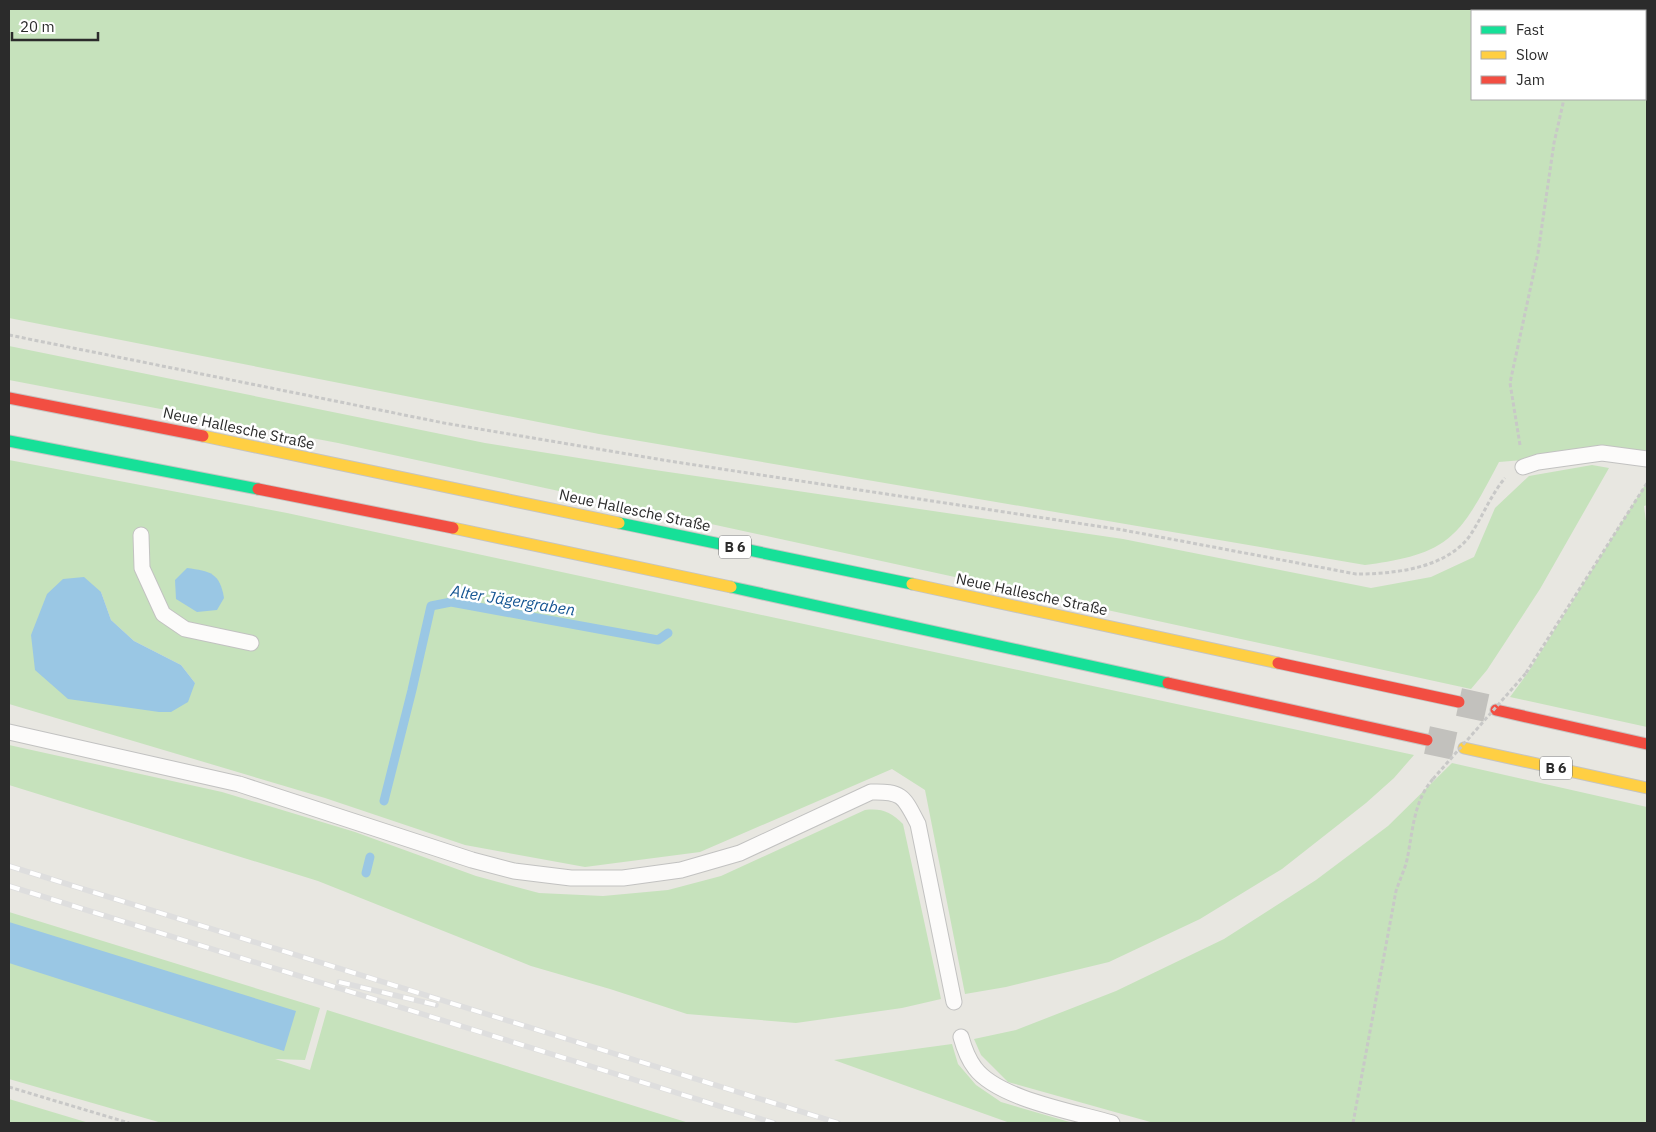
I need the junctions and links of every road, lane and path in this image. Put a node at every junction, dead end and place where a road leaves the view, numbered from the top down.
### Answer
1 (1564, 100) edge
2 (9, 336) edge
3 (9, 398) edge
4 (9, 441) edge
5 (1647, 459) edge
6 (1523, 467) junction
7 (1647, 483) edge
8 (141, 535) dead end
9 (251, 643) dead end
10 (1459, 702) tunnel mouth
11 (1496, 710) tunnel mouth
12 (9, 732) edge
13 (1427, 740) tunnel mouth
14 (1647, 744) edge
15 (1464, 748) tunnel mouth
16 (1647, 788) edge
17 (954, 1002) dead end
18 (960, 1037) dead end
19 (9, 1087) edge
20 (129, 1123) edge
21 (1112, 1123) edge
22 (1353, 1123) edge

1 - 6 path
2 - 6 path
3 - 10 main road, Neue Hallesche Straße / B 6
4 - 13 main road
5 - 6 lane
7 - 22 path, bridge
8 - 9 lane
11 - 14 main road
12 - 17 lane
15 - 16 main road, B 6
18 - 21 lane
19 - 20 path

